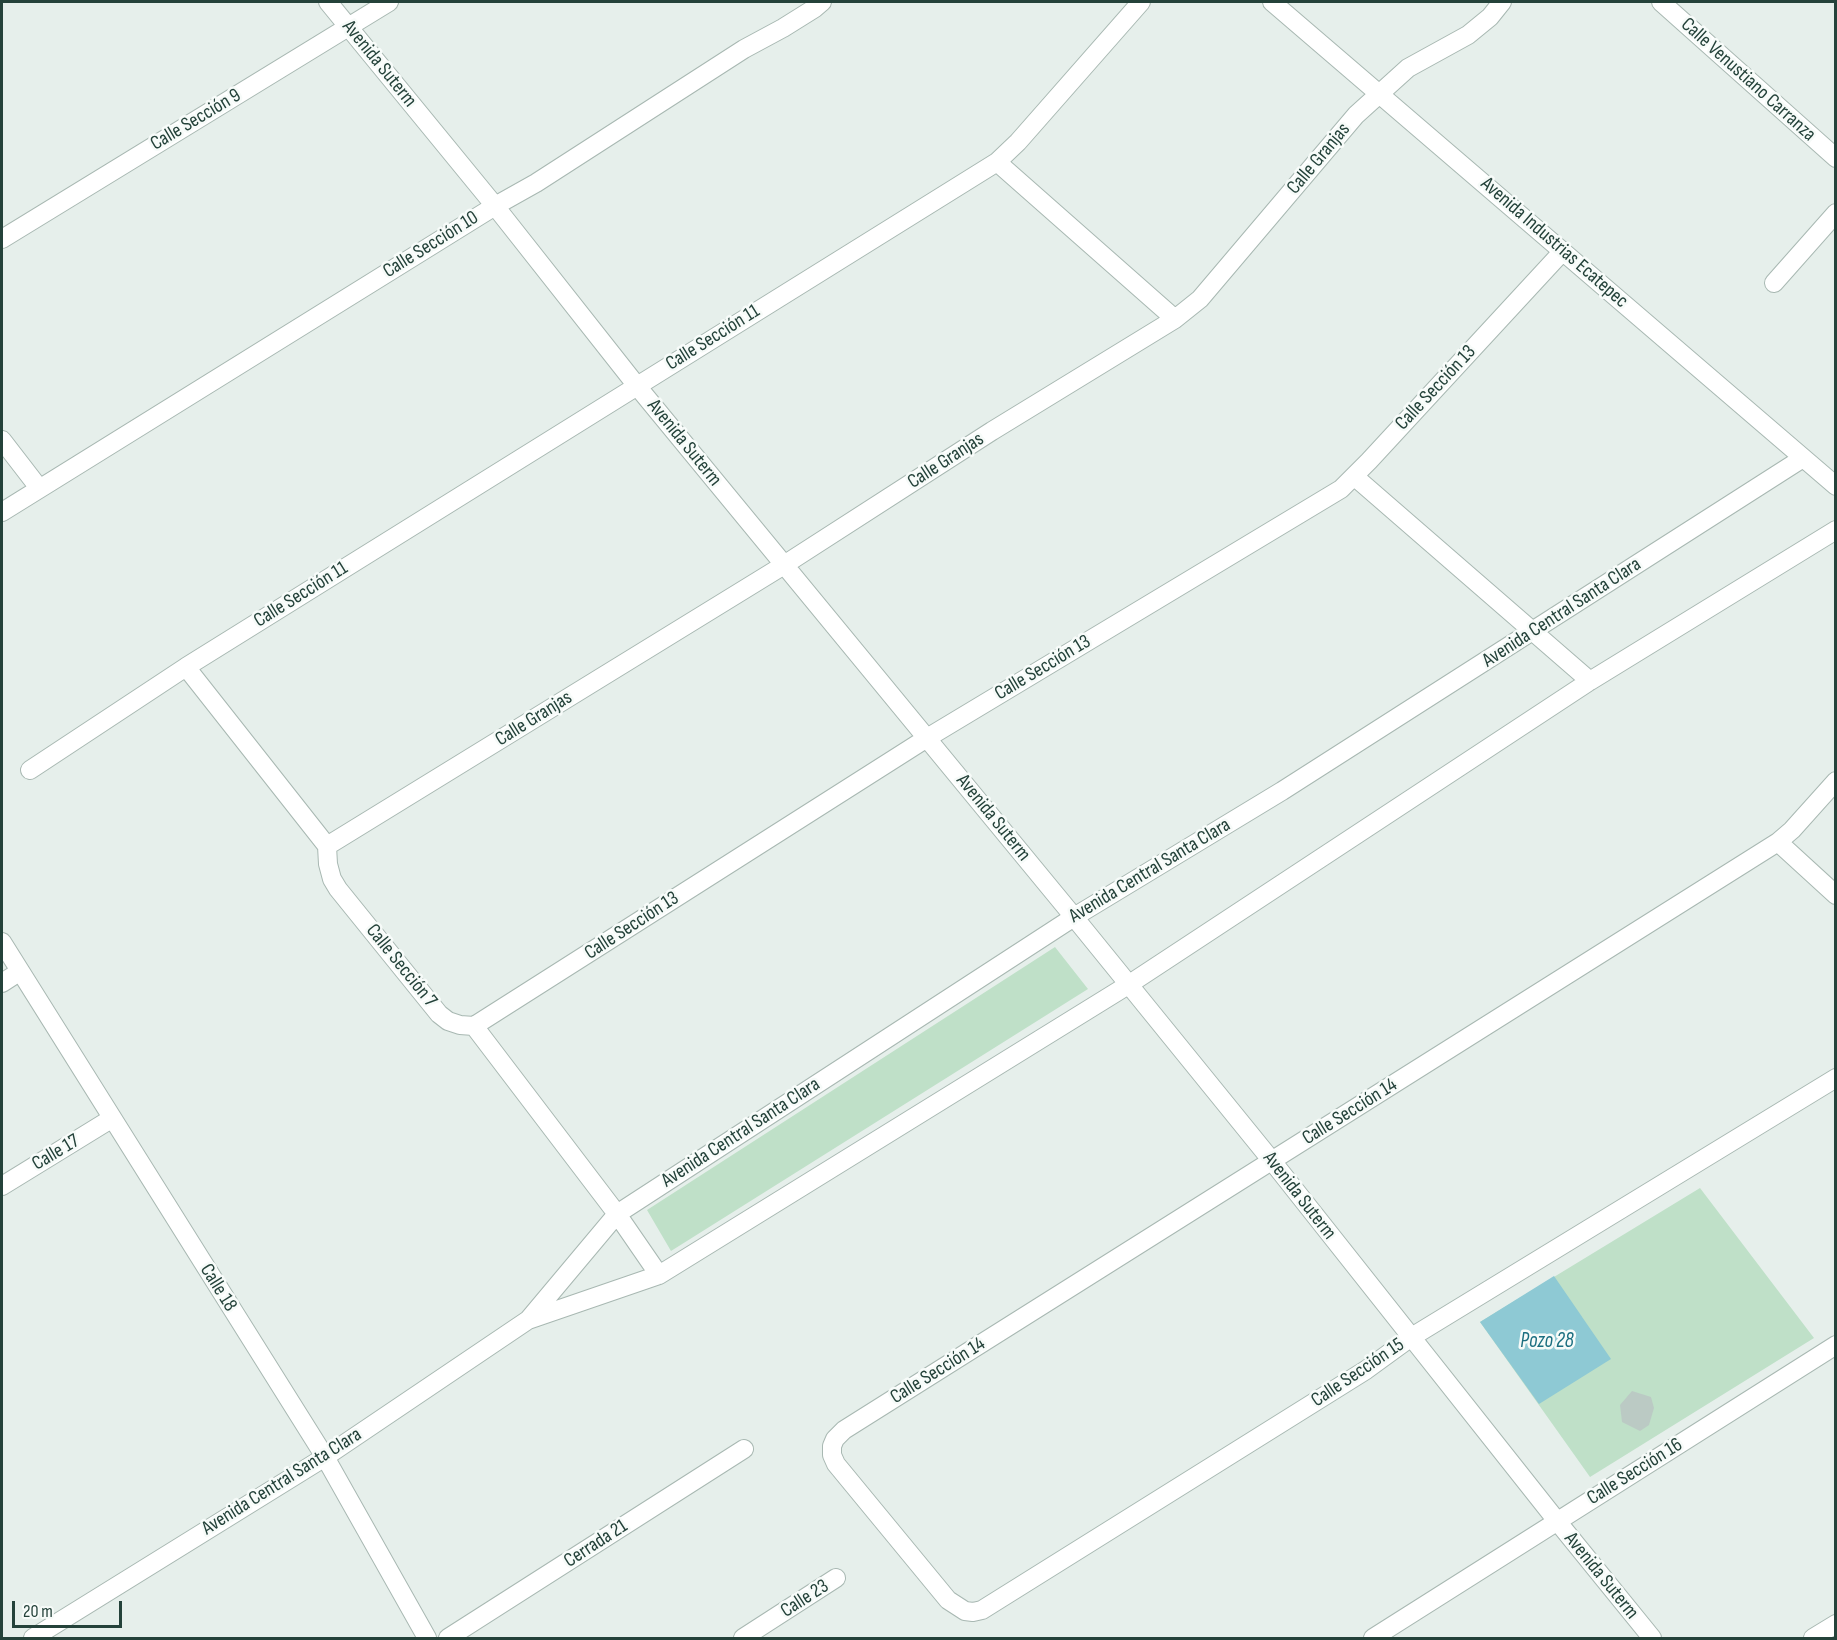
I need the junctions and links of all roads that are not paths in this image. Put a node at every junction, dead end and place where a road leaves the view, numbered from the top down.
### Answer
1 (328, 2) edge
2 (390, 2) edge
3 (1141, 2) edge
4 (1272, 2) edge
5 (1502, 2) edge
6 (1661, 2) edge
7 (815, 4) edge
8 (349, 27) junction
9 (1380, 93) junction
10 (1836, 158) edge
11 (997, 162) junction
12 (495, 206) junction
13 (1836, 213) edge
14 (2, 238) edge
15 (1563, 251) junction
16 (1773, 283) dead end
17 (1176, 319) junction
18 (637, 386) junction
19 (2, 440) edge
20 (1803, 458) junction
21 (1355, 477) junction
22 (1836, 486) edge
23 (39, 488) junction
24 (2, 512) edge
25 (1836, 530) edge
26 (784, 565) junction
27 (1533, 632) junction
28 (186, 667) junction
29 (1590, 681) junction
30 (927, 738) junction
31 (30, 770) dead end
32 (1836, 781) edge
33 (1778, 842) junction
34 (327, 846) junction
35 (1836, 895) edge
36 (1074, 917) junction
37 (2, 942) edge
38 (20, 972) junction
39 (2, 983) edge
40 (1128, 985) junction
41 (474, 1026) junction
42 (1836, 1078) edge
43 (111, 1119) junction
44 (1272, 1161) junction
45 (2, 1186) edge
46 (617, 1214) junction
47 (659, 1275) junction
48 (528, 1320) junction
49 (1410, 1338) junction
50 (1836, 1345) edge
51 (744, 1449) dead end
52 (325, 1457) junction
53 (1557, 1521) junction
54 (898, 1539) joint
55 (836, 1578) dead end
56 (1836, 1624) edge
57 (33, 1638) edge
58 (427, 1638) edge
59 (448, 1638) edge
60 (743, 1638) edge
61 (1373, 1638) edge
62 (1652, 1638) edge
63 (1813, 1638) edge

1 - 8 street, Avenida Suterm
2 - 8 street, Calle Sección 9
3 - 11 street, Calle Sección 11
4 - 9 street, Avenida Industrias Ecatepec
5 - 9 street, Calle Granjas
6 - 10 street, Calle Venustiano Carranza
7 - 12 street, Calle Sección 10
8 - 12 street, Avenida Suterm
8 - 14 street, Calle Sección 9
9 - 15 street, Avenida Industrias Ecatepec
9 - 17 street, Calle Granjas
11 - 17 street
11 - 18 street, Calle Sección 11
12 - 18 street, Avenida Suterm
12 - 23 street, Calle Sección 10
13 - 16 street
15 - 20 street, Avenida Industrias Ecatepec
15 - 21 street, Calle Sección 13
17 - 26 street, Calle Granjas
18 - 26 street, Avenida Suterm
18 - 28 street, Calle Sección 11
19 - 23 street
20 - 22 street, Avenida Industrias Ecatepec
20 - 27 street, Avenida Central Santa Clara
21 - 27 street
21 - 30 street, Calle Sección 13
23 - 24 street, Calle Sección 10
25 - 29 street, Avenida Central Santa Clara
26 - 30 street, Avenida Suterm
26 - 34 street, Calle Granjas
27 - 29 street
27 - 36 street, Avenida Central Santa Clara
28 - 31 street, Calle Sección 11
28 - 34 street
29 - 40 street, Avenida Central Santa Clara
30 - 36 street, Avenida Suterm
30 - 41 street, Calle Sección 13
32 - 33 street, Calle Sección 14
33 - 35 street
33 - 44 street, Calle Sección 14
34 - 41 street, Calle Sección 7
36 - 40 street, Avenida Suterm
36 - 46 street, Avenida Central Santa Clara
37 - 38 street, Calle 18
38 - 39 street
38 - 43 street, Calle 18
40 - 44 street, Avenida Suterm
40 - 47 street, Avenida Central Santa Clara
41 - 46 street
42 - 49 street, Calle Sección 15
43 - 45 street, Calle 17
43 - 52 street, Calle 18
44 - 49 street, Avenida Suterm
44 - 54 street, Calle Sección 14
46 - 47 street
46 - 48 street, Avenida Central Santa Clara
47 - 48 street, Avenida Central Santa Clara
48 - 52 street, Avenida Central Santa Clara
49 - 53 street, Avenida Suterm
49 - 54 street, Calle Sección 15
50 - 53 street, Calle Sección 16
51 - 59 street, Cerrada 21
52 - 57 street, Avenida Central Santa Clara
52 - 58 street, Calle 18
53 - 61 street, Calle Sección 16
53 - 62 street, Avenida Suterm
55 - 60 street, Calle 23
56 - 63 street

